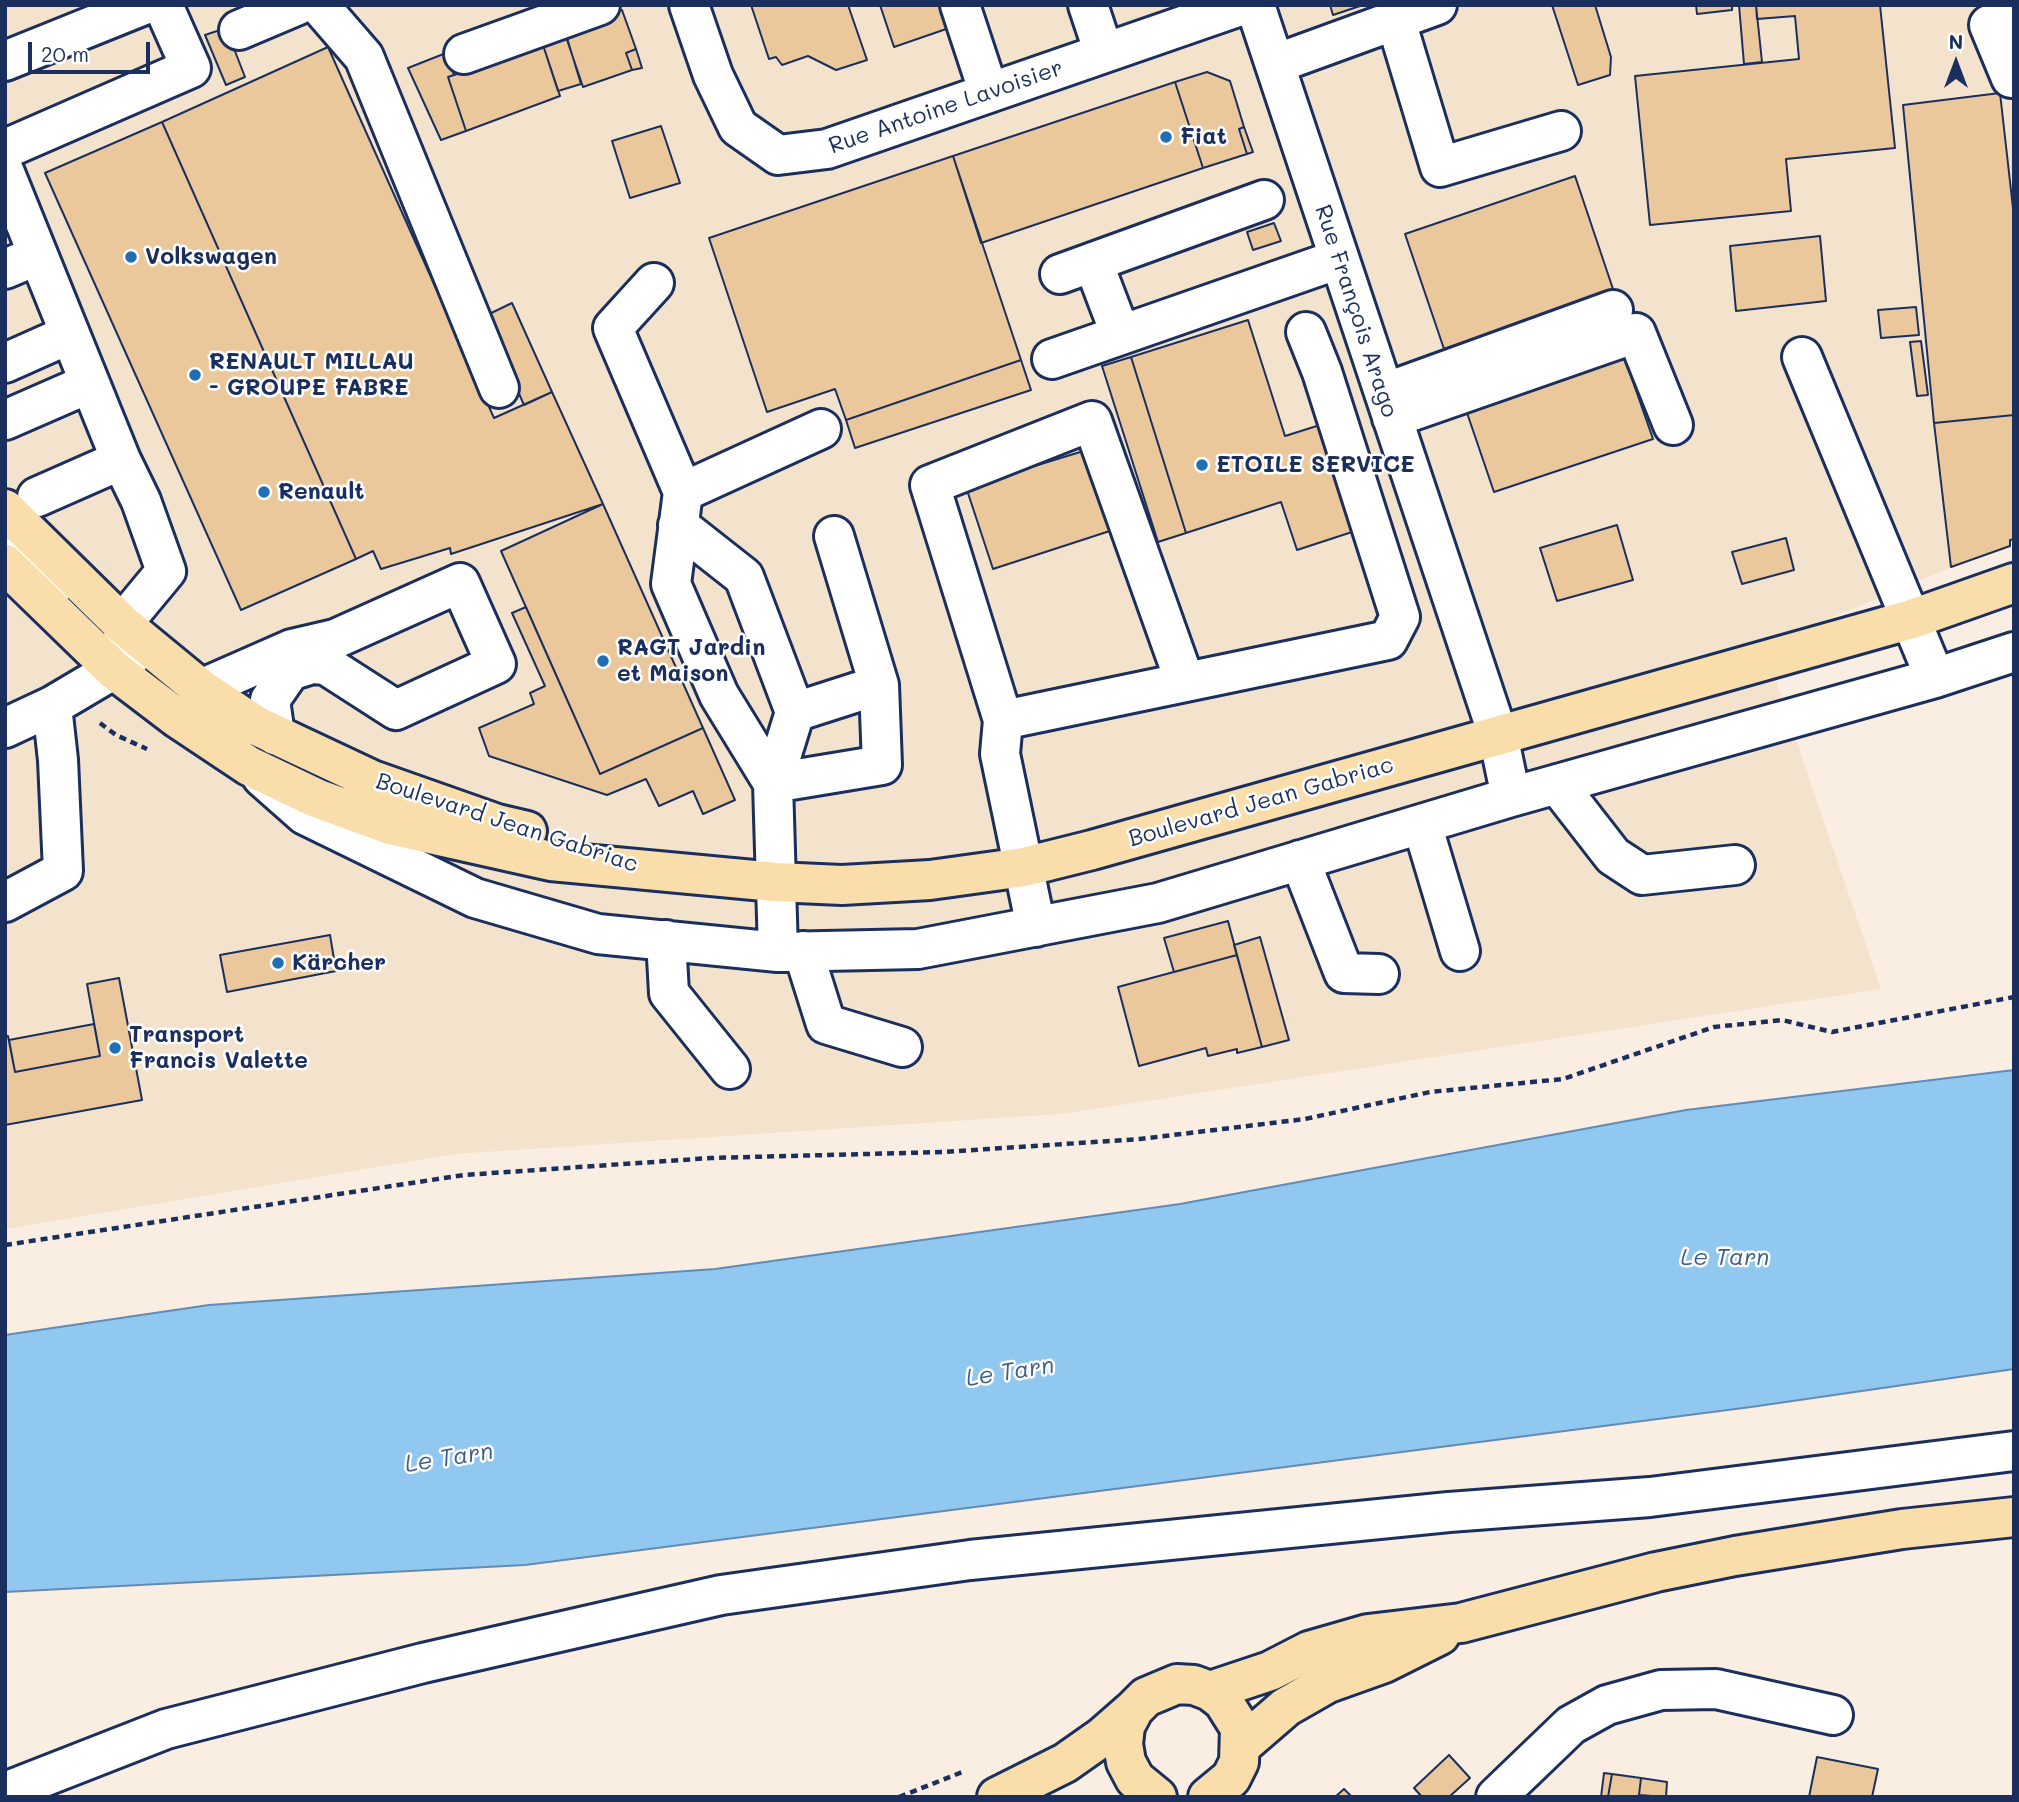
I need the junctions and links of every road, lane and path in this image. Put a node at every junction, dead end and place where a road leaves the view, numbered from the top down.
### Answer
1 (144, 5) edge
2 (163, 5) edge
3 (298, 5) edge
4 (320, 5) edge
5 (600, 5) edge
6 (688, 5) edge
7 (960, 5) edge
8 (1088, 5) edge
9 (1243, 5) edge
10 (1255, 5) edge
11 (1437, 5) edge
12 (2014, 15) edge
13 (1396, 21) junction
14 (239, 30) dead end
15 (1104, 53) junction
16 (464, 54) dead end
17 (5, 61) edge
18 (1275, 64) junction
19 (2014, 78) edge
20 (989, 93) junction
21 (1562, 131) dead end
22 (5, 149) edge
23 (9, 193) edge
24 (1264, 200) dead end
25 (1339, 259) junction
26 (22, 262) edge
27 (654, 283) dead end
28 (1613, 310) dead end
29 (1306, 332) dead end
30 (1120, 333) junction
31 (70, 334) junction
32 (1370, 351) junction
33 (1801, 358) dead end
34 (1052, 359) dead end
35 (5, 363) edge
36 (1322, 372) junction
37 (90, 383) junction
38 (499, 388) dead end
39 (1388, 406) junction
40 (5, 420) edge
41 (1673, 425) dead end
42 (821, 429) dead end
43 (121, 460) junction
44 (21, 503) edge
45 (680, 508) junction
46 (834, 536) dead end
47 (5, 538) edge
48 (5, 564) edge
49 (2014, 583) edge
50 (1912, 620) junction
51 (121, 652) junction
52 (2014, 652) edge
53 (1935, 678) junction
54 (1185, 682) junction
55 (879, 685) junction
56 (201, 688) junction
57 (52, 706) junction
58 (795, 712) junction
59 (1003, 720) junction
60 (5, 728) edge
61 (275, 735) junction
62 (1497, 735) junction
63 (323, 759) junction
64 (250, 766) junction
65 (772, 783) junction
66 (1557, 784) junction
67 (1511, 797) junction
68 (1422, 824) junction
69 (1300, 860) junction
70 (1735, 864) dead end
71 (1024, 867) junction
72 (652, 871) junction
73 (775, 882) junction
74 (5, 902) edge
75 (1036, 927) junction
76 (666, 940) junction
77 (791, 951) junction
78 (1461, 951) dead end
79 (1379, 974) dead end
80 (2014, 997) edge
81 (902, 1047) dead end
82 (730, 1069) dead end
83 (5, 1245) edge
84 (2014, 1451) edge
85 (2014, 1517) edge
86 (1461, 1623) junction
87 (1210, 1691) junction
88 (1134, 1709) junction
89 (1833, 1715) dead end
90 (1242, 1745) junction
91 (5, 1792) edge
92 (1141, 1795) edge
93 (997, 1797) edge
94 (1208, 1797) edge
95 (1496, 1797) edge

1 - 17 street
2 - 22 street
3 - 14 street
4 - 38 street
5 - 16 street
6 - 20 street, Rue Antoine Lavoisier
7 - 20 street
8 - 15 street
9 - 15 street, Rue Antoine Lavoisier
10 - 18 street, Rue François Arago
11 - 13 street
12 - 19 street
13 - 18 street
13 - 21 street
15 - 20 street, Rue Antoine Lavoisier
18 - 25 street, Rue François Arago
23 - 26 street
24 - 30 street
25 - 30 street
25 - 32 street, Rue François Arago
26 - 31 street
27 - 45 street
28 - 39 street
29 - 36 street
30 - 34 street
31 - 35 street
31 - 37 street
32 - 36 street
32 - 39 street, Rue François Arago
33 - 50 street
36 - 54 street
37 - 40 street
37 - 43 street
39 - 41 street
39 - 62 street, Rue François Arago
42 - 45 street
43 - 44 street
43 - 51 street
44 - 51 main road, Boulevard Jean Gabriac
45 - 58 street
45 - 65 street
46 - 55 street
47 - 51 street, Boulevard Jean Gabriac
48 - 51 main road, Boulevard Jean Gabriac
49 - 50 main road, Boulevard Jean Gabriac
50 - 53 street
50 - 62 main road, Boulevard Jean Gabriac
51 - 56 main road, Boulevard Jean Gabriac
51 - 57 street
51 - 63 street, Boulevard Jean Gabriac
51 - 64 main road, Boulevard Jean Gabriac
52 - 53 street
53 - 66 street
54 - 59 street
54 - 59 street
55 - 58 street
55 - 65 street
56 - 61 main road, Boulevard Jean Gabriac
56 - 61 street
57 - 60 street
57 - 74 street
58 - 65 street
59 - 71 street
61 - 63 main road, Boulevard Jean Gabriac
62 - 67 street
62 - 71 main road, Boulevard Jean Gabriac
63 - 72 main road, Boulevard Jean Gabriac
64 - 72 main road, Boulevard Jean Gabriac
64 - 76 street
65 - 73 street
66 - 67 street
66 - 70 street
67 - 68 street
68 - 69 street
68 - 78 street
69 - 75 street
69 - 79 street
71 - 73 main road, Boulevard Jean Gabriac
71 - 75 street
72 - 73 main road, Boulevard Jean Gabriac
73 - 77 street
75 - 77 street
76 - 77 street
76 - 82 street
77 - 81 street
80 - 83 path
84 - 91 street
85 - 86 main road
86 - 87 main road
86 - 90 main road
87 - 88 main road
87 - 90 main road
88 - 92 main road
88 - 93 main road
89 - 95 street
90 - 94 main road

